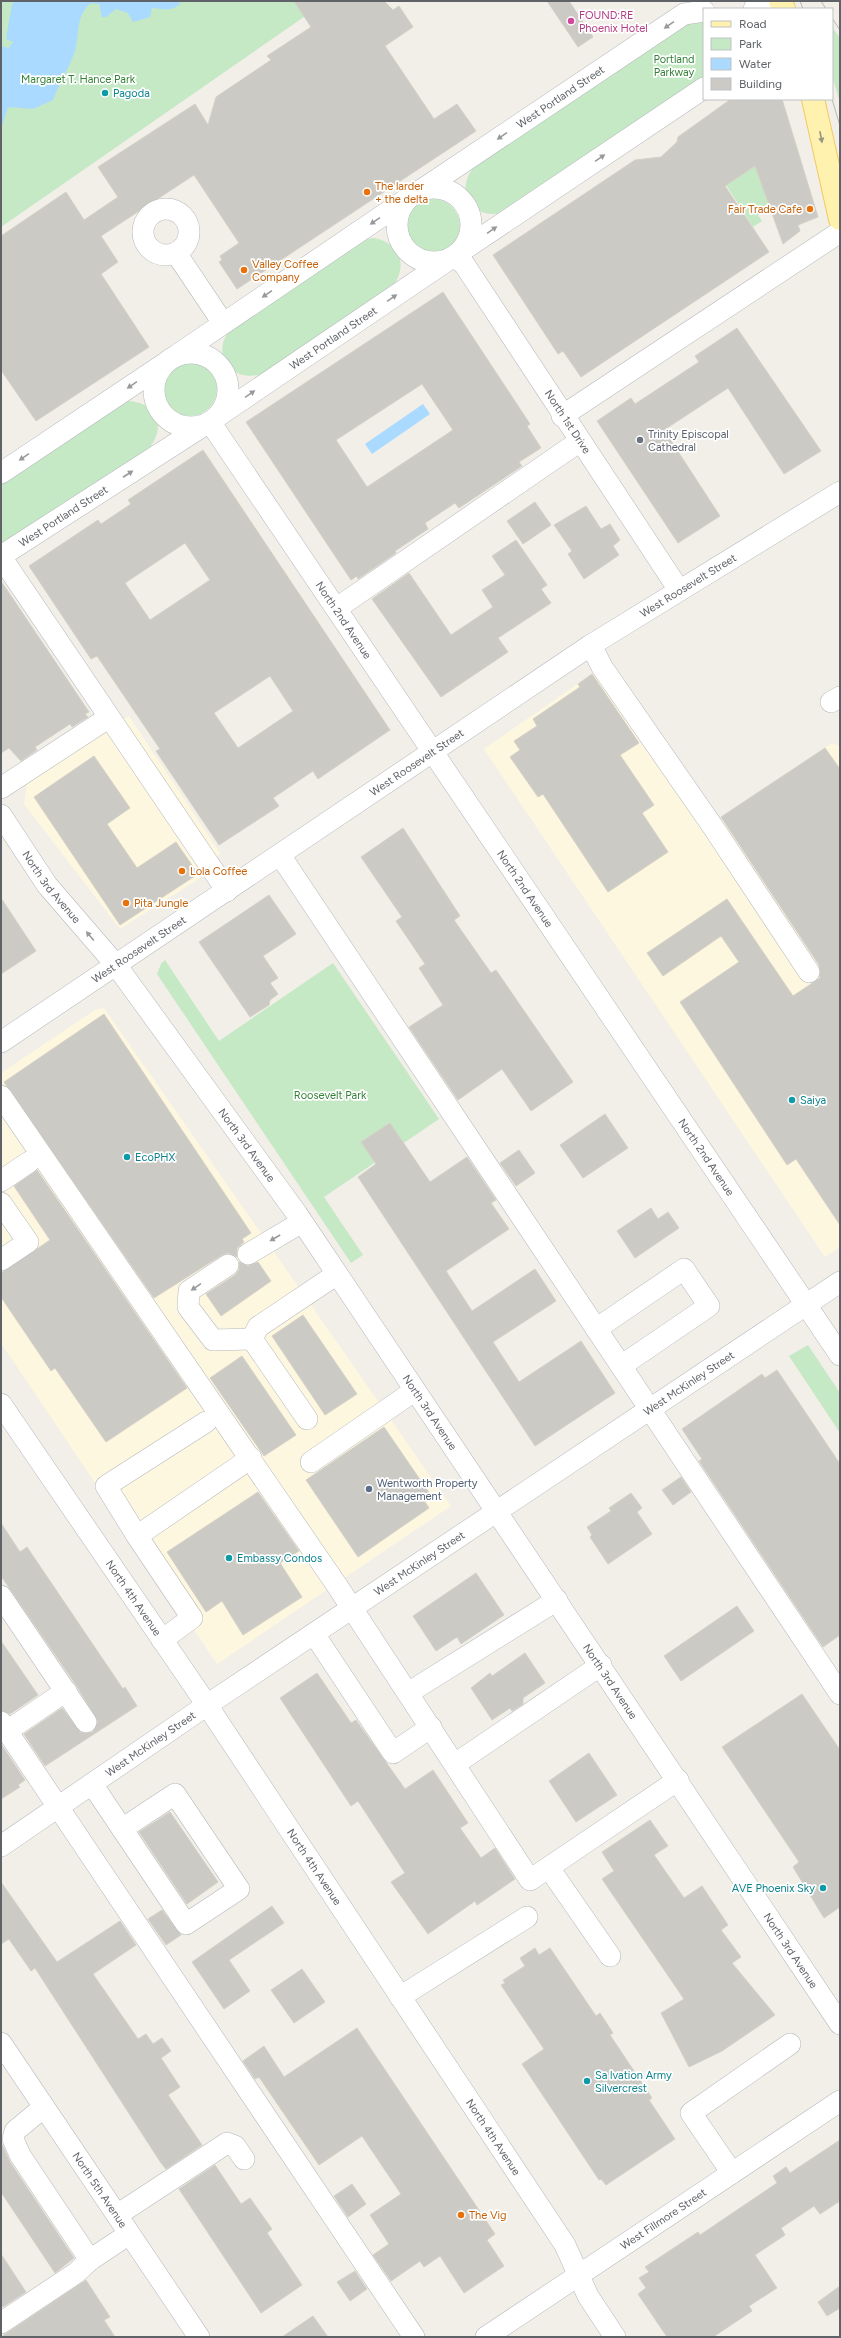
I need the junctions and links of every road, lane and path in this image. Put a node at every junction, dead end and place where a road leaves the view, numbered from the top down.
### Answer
1 (766, 1) edge
2 (756, 8) edge
3 (703, 11) edge
4 (703, 89) edge
5 (813, 100) edge
6 (413, 195) junction
7 (840, 219) edge
8 (840, 232) edge
9 (176, 253) dead end
10 (454, 256) junction
11 (223, 323) junction
12 (171, 359) junction
13 (562, 416) junction
14 (211, 421) junction
15 (580, 441) junction
16 (1, 473) edge
17 (840, 492) edge
18 (1, 557) edge
19 (679, 590) junction
20 (337, 608) junction
21 (591, 644) junction
22 (108, 718) junction
23 (433, 751) junction
24 (1, 788) edge
25 (3, 821) edge
26 (280, 855) junction
27 (227, 891) junction
28 (116, 965) junction
29 (810, 972) dead end
30 (1, 1042) edge
31 (1, 1096) edge
32 (29, 1162) dead end
33 (1, 1181) edge
34 (1, 1203) edge
35 (302, 1222) junction
36 (248, 1254) dead end
37 (1, 1260) edge
38 (228, 1264) dead end
39 (337, 1274) junction
40 (840, 1282) edge
41 (806, 1304) junction
42 (596, 1329) junction
43 (252, 1339) junction
44 (840, 1355) edge
45 (621, 1366) junction
46 (414, 1391) junction
47 (1, 1404) edge
48 (649, 1408) junction
49 (307, 1419) dead end
50 (206, 1422) dead end
51 (251, 1458) junction
52 (311, 1462) dead end
53 (497, 1512) junction
54 (137, 1536) junction
55 (1, 1596) edge
56 (557, 1600) junction
57 (353, 1608) junction
58 (314, 1634) junction
59 (162, 1640) junction
60 (601, 1665) junction
61 (66, 1691) junction
62 (408, 1693) junction
63 (840, 1694) edge
64 (207, 1705) junction
65 (86, 1722) dead end
66 (4, 1726) edge
67 (431, 1727) junction
68 (455, 1764) junction
69 (678, 1780) junction
70 (92, 1784) junction
71 (58, 1807) junction
72 (122, 1830) junction
73 (1, 1846) edge
74 (549, 1868) junction
75 (527, 1918) dead end
76 (610, 1956) dead end
77 (400, 1997) junction
78 (840, 2024) edge
79 (1, 2043) edge
80 (790, 2044) dead end
81 (840, 2101) edge
82 (44, 2107) junction
83 (244, 2160) dead end
84 (732, 2173) junction
85 (117, 2215) junction
86 (129, 2234) junction
87 (90, 2260) junction
88 (579, 2275) junction
89 (1, 2323) edge
90 (199, 2337) edge
91 (414, 2337) edge
92 (486, 2337) edge
93 (616, 2337) edge

1 - 2 street
3 -> 6 street, West Portland Street
10 -> 4 street, West Portland Street
5 -> 7 main road
6 - 10 street, West Portland Street
6 - 10 street, West Portland Street
6 -> 11 street, West Portland Street
8 - 13 street
9 - 11 street
10 - 13 street, North 1st Drive
14 -> 10 street, West Portland Street
11 - 12 street, West Portland Street
12 - 14 street, West Portland Street
12 - 14 street, West Portland Street
12 -> 16 street, West Portland Street
13 - 15 street, North 1st Drive
18 -> 14 street, West Portland Street
14 - 20 street, North 2nd Avenue
15 - 19 street, North 1st Drive
15 - 20 street
17 - 19 street, West Roosevelt Street
18 - 22 street
19 - 21 street, West Roosevelt Street
20 - 23 street, North 2nd Avenue
21 - 23 street, West Roosevelt Street
21 - 29 street
22 - 24 street
22 - 27 street
23 - 26 street, West Roosevelt Street
23 - 41 street, North 2nd Avenue
28 -> 25 street, North 3rd Avenue
26 - 27 street, West Roosevelt Street
26 - 42 street
27 - 28 street, West Roosevelt Street
28 - 30 street, West Roosevelt Street
28 - 35 street, North 3rd Avenue
31 - 51 street
32 - 33 street
34 - 37 street
35 -> 36 street
35 - 39 street, North 3rd Avenue
38 -> 43 street
39 - 43 street
39 - 46 street, North 3rd Avenue
40 - 41 street, West McKinley Street
41 - 44 street, North 2nd Avenue
41 - 48 street, West McKinley Street
42 - 45 street
42 - 45 street
43 - 49 street
45 - 48 street
46 - 52 street
46 - 53 street, North 3rd Avenue
47 - 59 street, North 4th Avenue
48 - 53 street, West McKinley Street
48 - 63 street
50 - 54 street
51 - 54 street
51 - 57 street
53 - 56 street, North 3rd Avenue
53 - 57 street, West McKinley Street
54 - 59 street
55 - 61 street
56 - 60 street, North 3rd Avenue
56 - 62 street
57 - 58 street, West McKinley Street
57 - 62 street
58 - 64 street, West McKinley Street
58 - 67 street
59 - 64 street, North 4th Avenue
60 - 68 street
60 - 69 street, North 3rd Avenue
61 - 65 street
61 - 66 street
62 - 67 street
64 - 70 street, West McKinley Street
64 - 77 street, North 4th Avenue
66 - 71 street
67 - 68 street
68 - 74 street
69 - 74 street
69 - 78 street, North 3rd Avenue
70 - 71 street, West McKinley Street
70 - 72 street
71 - 73 street, West McKinley Street
71 - 91 street
72 - 72 street
74 - 76 street
75 - 77 street
77 - 88 street, North 4th Avenue
79 - 82 street, North 5th Avenue
80 - 84 street
81 - 84 street, West Fillmore Street
82 - 85 street, North 5th Avenue
82 - 87 street
83 - 85 street
84 - 88 street, West Fillmore Street
85 - 86 street, North 5th Avenue
86 - 87 street
86 - 90 street, North 5th Avenue
87 - 89 street
88 - 92 street, West Fillmore Street
88 - 93 street, North 4th Avenue

